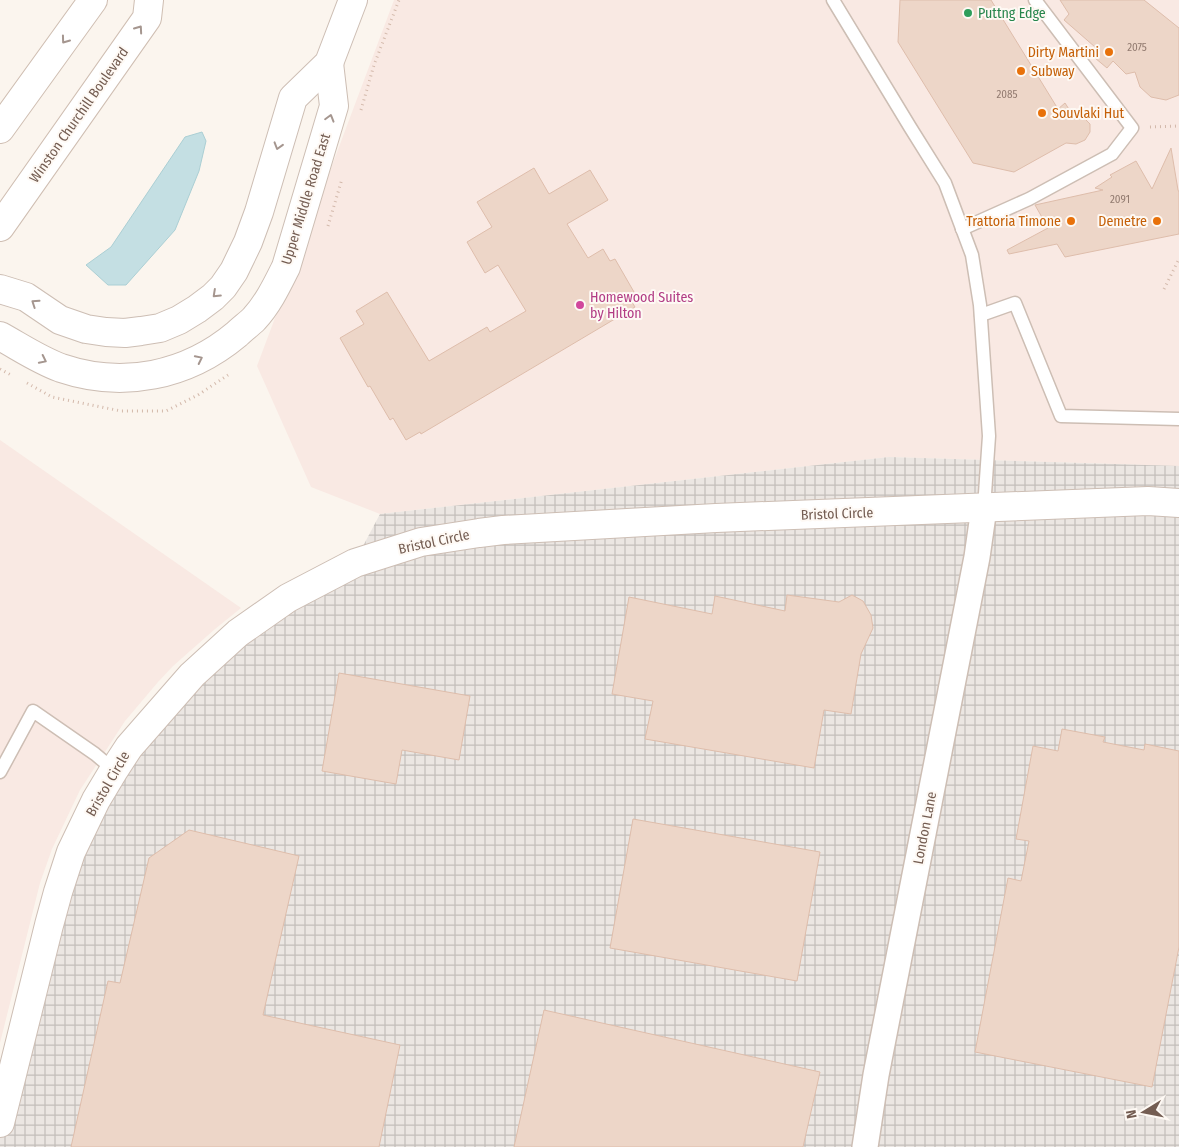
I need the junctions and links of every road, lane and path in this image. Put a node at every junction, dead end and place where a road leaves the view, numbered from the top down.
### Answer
1 (93, 0) edge
2 (149, 0) edge
3 (352, 0) edge
4 (832, 0) edge
5 (1035, 0) edge
6 (329, 63) junction
7 (1179, 126) edge
8 (1132, 128) junction
9 (0, 129) edge
10 (0, 227) edge
11 (962, 229) junction
12 (1179, 259) edge
13 (0, 289) edge
14 (1164, 289) dead end
15 (981, 315) junction
16 (0, 336) edge
17 (1179, 419) edge
18 (1179, 503) edge
19 (984, 508) junction
20 (114, 770) junction
21 (0, 772) edge
22 (0, 1123) edge
23 (864, 1147) edge

1 -> 9 street
10 -> 2 street, Winston Churchill Boulevard
3 - 6 street, Upper Middle Road East
4 - 11 lane
5 - 8 lane
6 -> 13 street, Upper Middle Road East
16 -> 6 street, Upper Middle Road East
7 - 8 path
8 - 11 lane
11 - 15 lane
12 - 14 path
15 - 17 lane
15 - 19 lane
18 - 19 street, Bristol Circle
19 - 20 street, Bristol Circle
19 - 23 street, London Lane
20 - 21 lane
20 - 22 street, Bristol Circle

